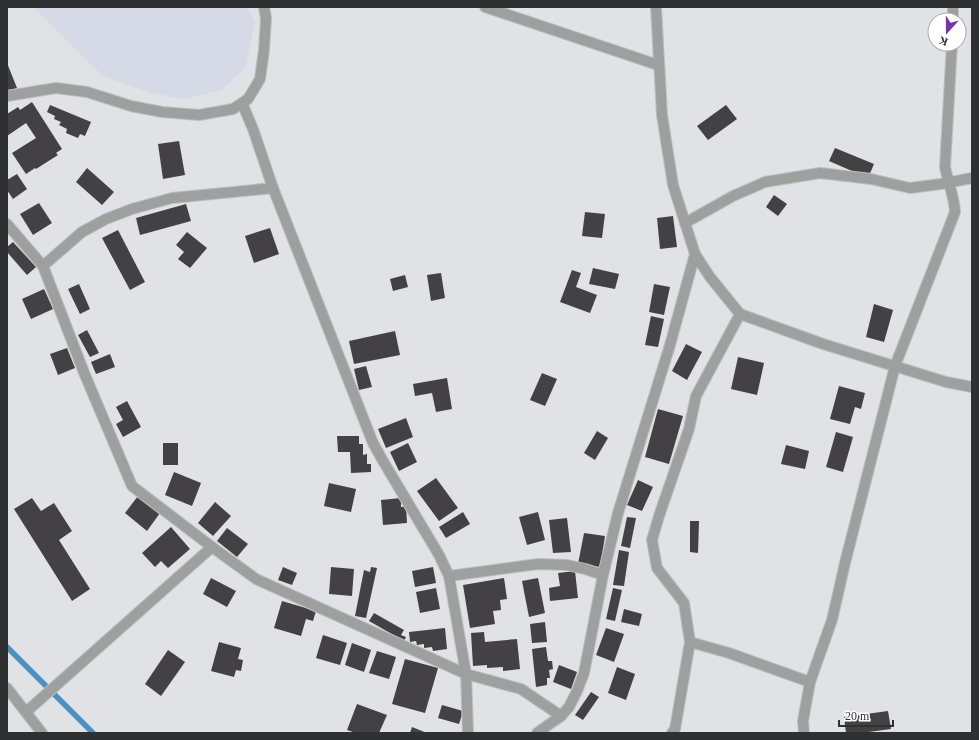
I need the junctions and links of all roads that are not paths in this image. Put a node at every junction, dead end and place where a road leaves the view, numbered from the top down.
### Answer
1 (264, 7) edge
2 (485, 7) edge
3 (656, 7) edge
4 (952, 52) edge
5 (658, 66) junction
6 (7, 96) edge
7 (242, 103) junction
8 (972, 178) edge
9 (948, 183) junction
10 (273, 188) junction
11 (685, 223) junction
12 (7, 224) edge
13 (695, 254) junction
14 (43, 266) junction
15 (740, 314) junction
16 (895, 366) junction
17 (972, 387) edge
18 (212, 547) junction
19 (603, 575) junction
20 (449, 576) junction
21 (690, 642) junction
22 (466, 674) junction
23 (810, 682) junction
24 (7, 688) edge
25 (26, 712) junction
26 (561, 716) junction
27 (42, 733) edge
28 (468, 733) edge
29 (537, 733) edge
30 (672, 733) edge
31 (804, 733) edge

1 - 7 street
2 - 5 street
3 - 5 street
4 - 9 street
5 - 11 street
6 - 7 street
7 - 10 street
8 - 9 street
9 - 11 street
9 - 16 street
10 - 14 street
10 - 20 street
11 - 13 street
12 - 14 street
13 - 15 street
13 - 19 street
14 - 18 street
15 - 16 street
15 - 21 street
16 - 17 street
16 - 23 street
18 - 22 street
18 - 25 street
19 - 20 street
19 - 26 street
20 - 22 street
21 - 23 street
21 - 30 street
22 - 26 street
22 - 28 street
23 - 31 street
24 - 25 street
25 - 27 street
26 - 29 street

